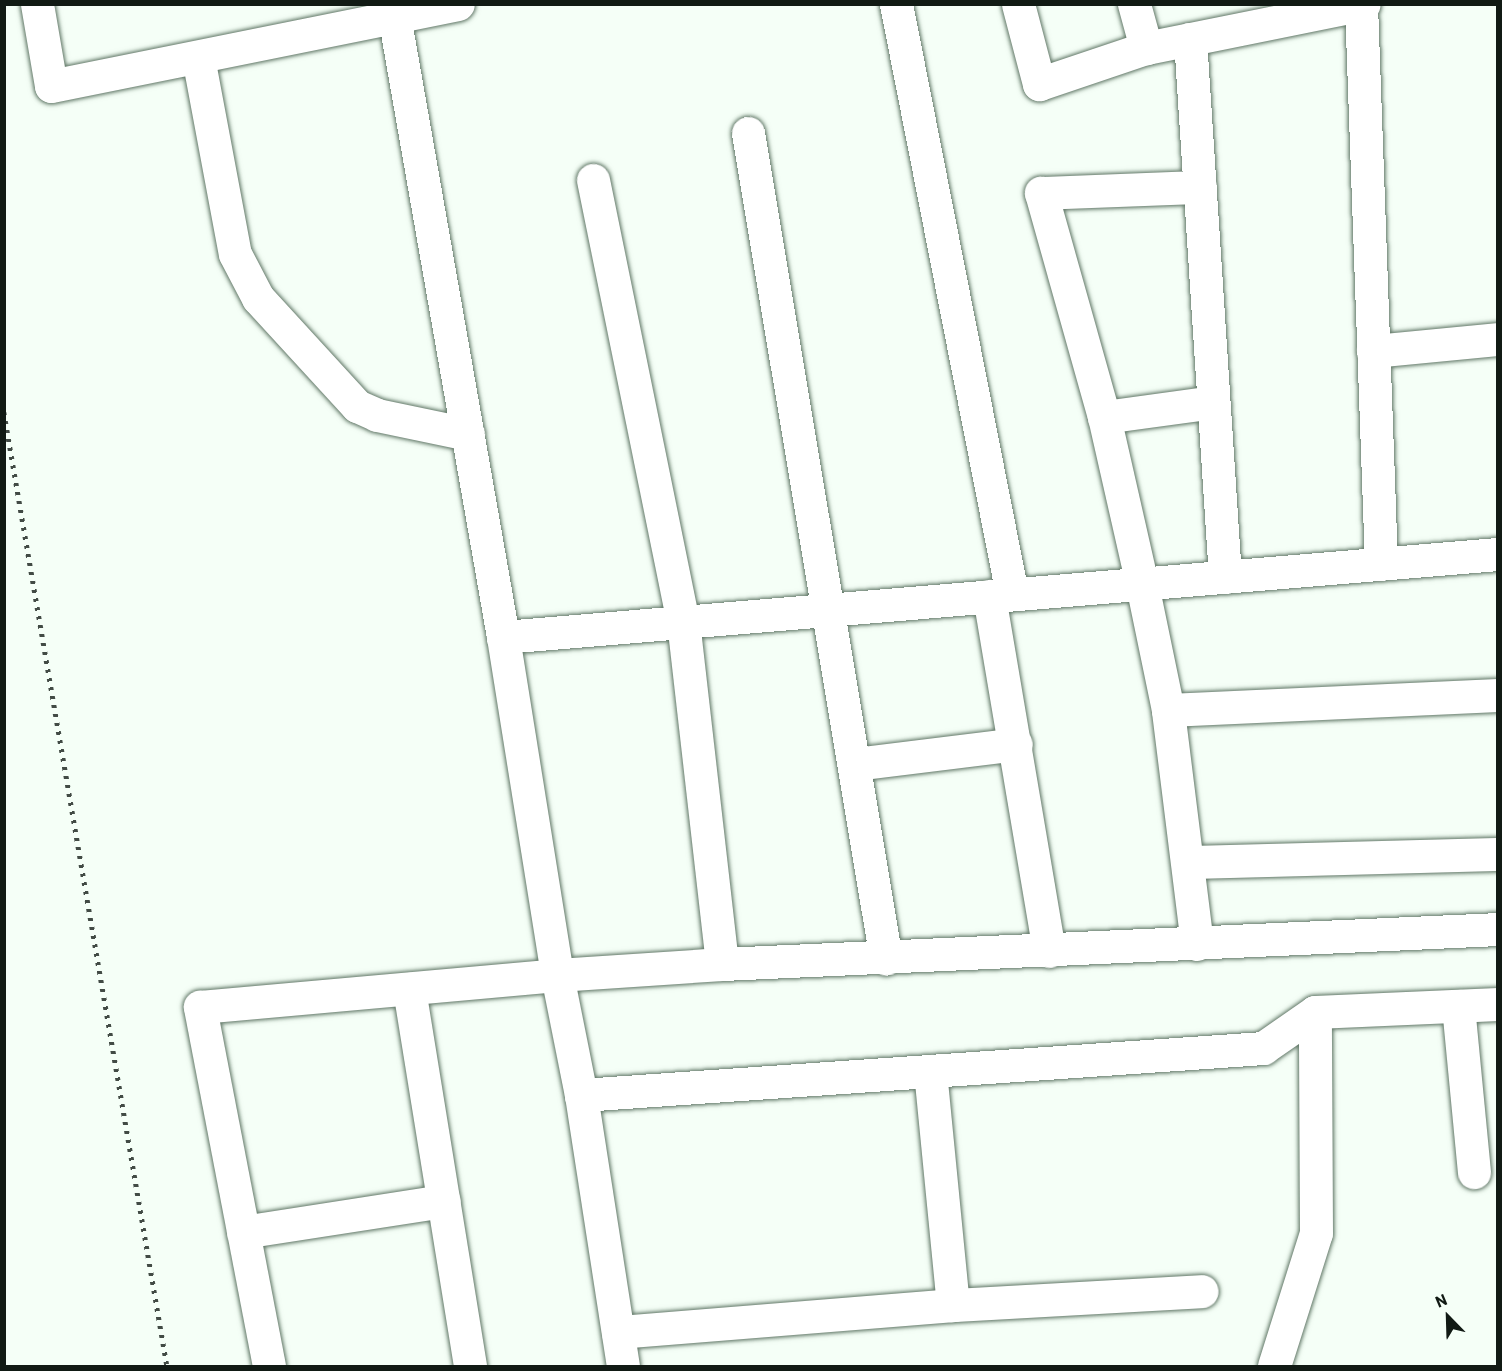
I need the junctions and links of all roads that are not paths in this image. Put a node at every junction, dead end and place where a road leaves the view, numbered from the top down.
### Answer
1 (37, 4) edge
2 (458, 4) edge
3 (896, 4) edge
4 (1017, 4) edge
5 (1134, 4) edge
6 (1354, 5) edge
7 (393, 11) edge
8 (1190, 39) junction
9 (1146, 48) junction
10 (198, 57) junction
11 (748, 133) dead end
12 (593, 180) dead end
13 (1200, 187) junction
14 (1497, 339) edge
15 (1373, 351) junction
16 (1213, 402) junction
17 (1104, 417) junction
18 (468, 434) junction
19 (1497, 554) edge
20 (1382, 564) junction
21 (1225, 577) junction
22 (1142, 584) junction
23 (1000, 595) junction
24 (826, 610) junction
25 (683, 621) junction
26 (503, 637) junction
27 (1497, 695) edge
28 (1168, 710) junction
29 (1016, 744) junction
30 (854, 764) junction
31 (1497, 854) edge
32 (1189, 862) junction
33 (1497, 929) edge
34 (1197, 944) junction
35 (1049, 951) junction
36 (886, 958) junction
37 (722, 964) junction
38 (557, 975) junction
39 (409, 988) junction
40 (1497, 1004) edge
41 (1458, 1006) junction
42 (1315, 1012) junction
43 (930, 1071) junction
44 (581, 1095) junction
45 (1474, 1172) dead end
46 (444, 1201) junction
47 (243, 1232) junction
48 (1202, 1291) dead end
49 (953, 1305) junction
50 (618, 1332) junction
51 (269, 1366) edge
52 (470, 1366) edge
53 (623, 1366) edge
54 (1274, 1366) edge

1 - 10 street
2 - 7 street
3 - 23 street
4 - 9 street
5 - 9 street
6 - 8 street
6 - 15 street
7 - 10 street
7 - 18 street
8 - 9 street
8 - 13 street
10 - 18 street
11 - 24 street
12 - 25 street
13 - 16 street
13 - 17 street
14 - 15 street
15 - 20 street
16 - 17 street
16 - 21 street
17 - 22 street
18 - 26 street
19 - 20 street
20 - 21 street
21 - 22 street
22 - 23 street
22 - 28 street
23 - 24 street
23 - 29 street
24 - 25 street
24 - 30 street
25 - 26 street
25 - 37 street
26 - 38 street
27 - 28 street
28 - 32 street
29 - 30 street
29 - 35 street
30 - 36 street
31 - 32 street
32 - 34 street
33 - 34 street
34 - 35 street
35 - 36 street
36 - 37 street
37 - 38 street
38 - 39 street
38 - 44 street
39 - 46 street
39 - 47 street
40 - 41 street
41 - 42 street
41 - 45 street
42 - 43 street
42 - 54 street
43 - 44 street
43 - 49 street
44 - 50 street
46 - 47 street
46 - 52 street
47 - 51 street
48 - 49 street
49 - 50 street
50 - 53 street

